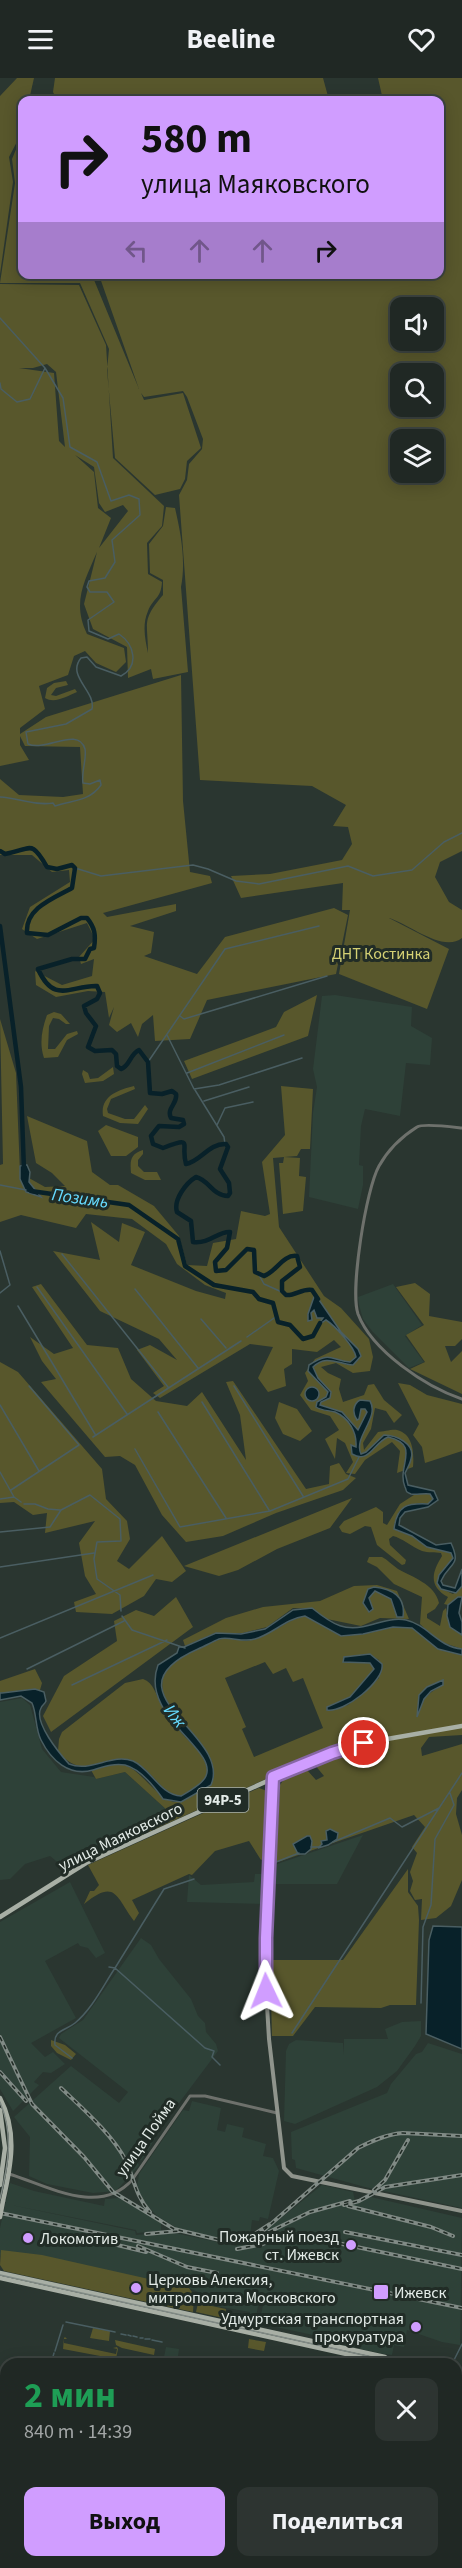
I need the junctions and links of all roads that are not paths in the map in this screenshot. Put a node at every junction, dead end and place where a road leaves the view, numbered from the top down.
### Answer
1 (462, 1128) edge
2 (462, 1399) edge
3 (462, 1726) edge
4 (273, 1777) junction
5 (0, 1917) edge
6 (0, 2098) edge
7 (0, 2110) edge
8 (277, 2113) junction
9 (4, 2173) edge
10 (0, 2185) edge
11 (462, 2211) edge
12 (0, 2217) edge
13 (0, 2273) edge
14 (0, 2278) edge
15 (193, 2318) junction
16 (385, 2357) joint
17 (368, 2358) edge
18 (389, 2358) edge

1 - 2 street
3 - 4 main road, улица Маяковского / 94Р-5
4 - 5 main road, улица Маяковского / 94Р-5
4 - 8 main road
6 - 9 main road
7 - 9 main road
8 - 9 street, улица Пойма
8 - 11 main road
9 - 10 main road
9 - 12 main road, bridge
13 - 15 main road
14 - 15 main road
15 - 16 main road
15 - 17 main road
16 - 18 street

